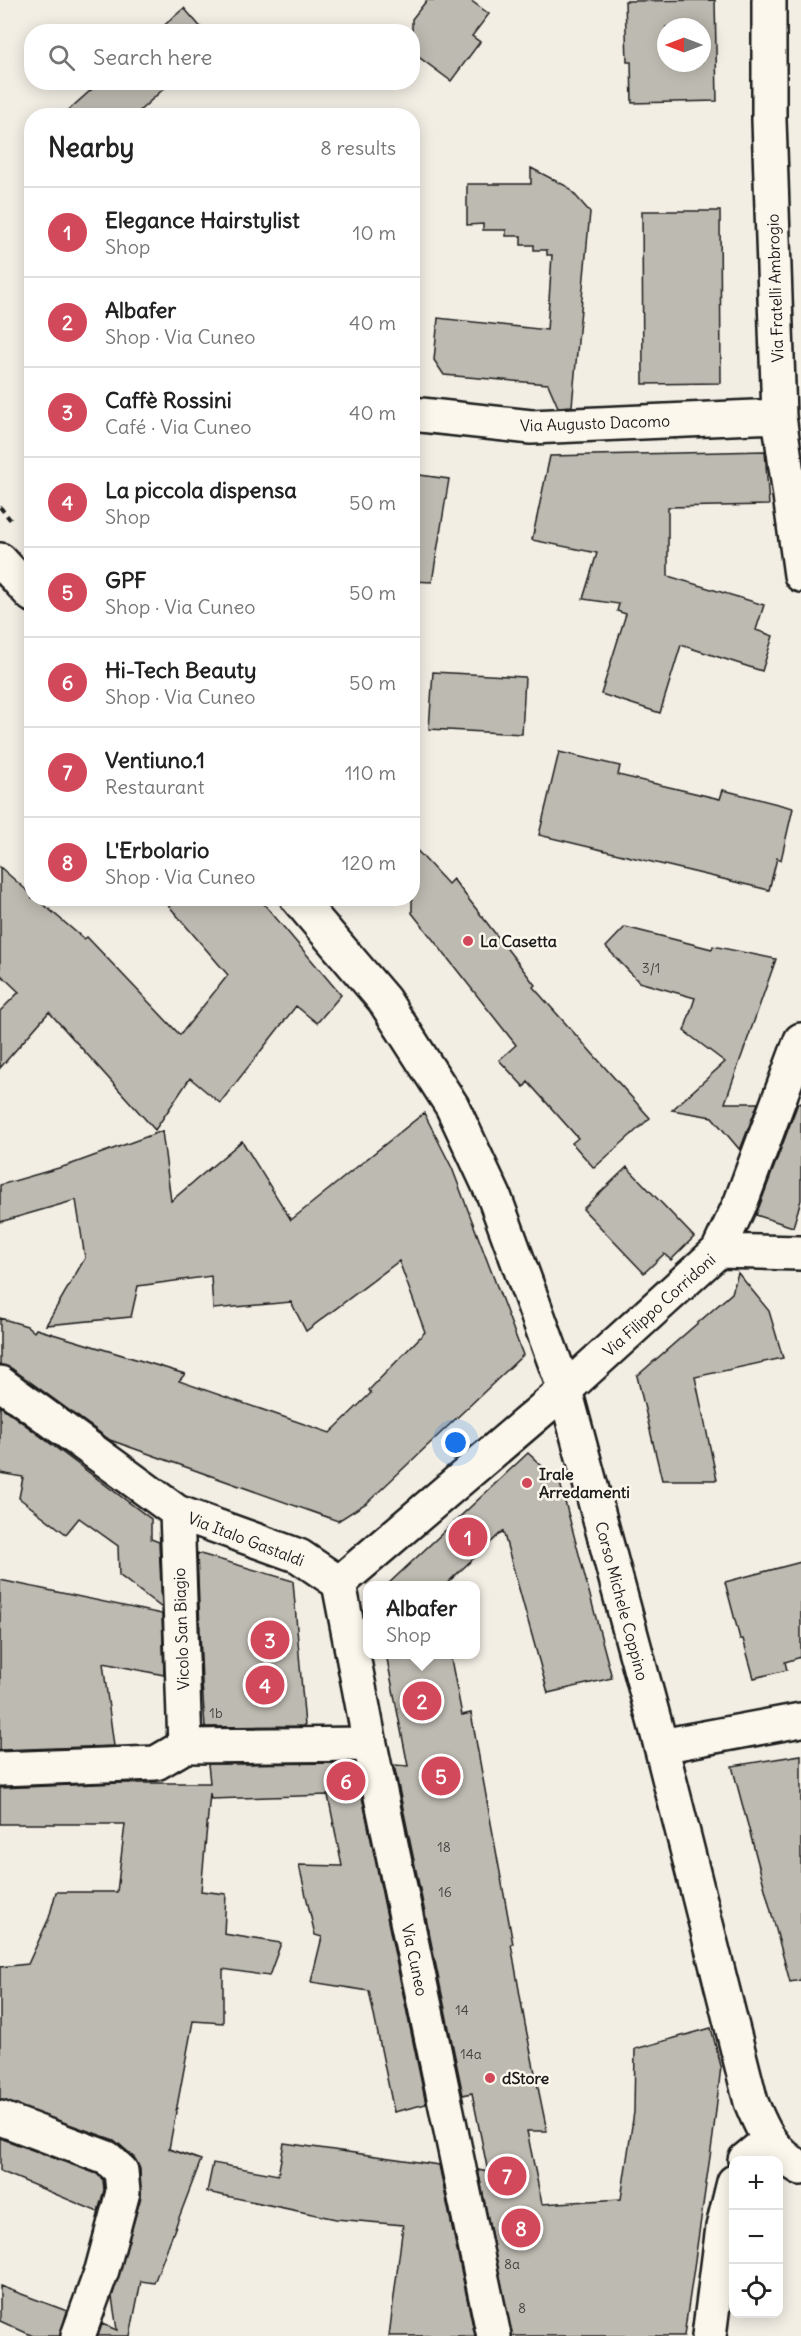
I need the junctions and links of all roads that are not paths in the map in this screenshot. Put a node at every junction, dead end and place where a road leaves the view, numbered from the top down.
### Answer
1 (770, 0) edge
2 (420, 415) edge
3 (779, 416) junction
4 (0, 561) edge
5 (801, 575) edge
6 (24, 586) edge
7 (304, 906) edge
8 (801, 1040) edge
9 (718, 1251) junction
10 (801, 1253) edge
11 (0, 1383) edge
12 (565, 1390) junction
13 (177, 1512) junction
14 (339, 1583) junction
15 (801, 1720) edge
16 (370, 1744) junction
17 (185, 1746) junction
18 (661, 1746) junction
19 (0, 1769) edge
20 (0, 2118) edge
21 (757, 2151) edge
22 (801, 2168) edge
23 (729, 2202) edge
24 (78, 2336) edge
25 (494, 2336) edge
26 (709, 2336) edge

1 - 3 street, Via Fratelli Ambrogio
2 - 3 street, Via Augusto Dacomo
3 - 5 street, Via Fratelli Ambrogio
4 - 6 street
7 - 12 street, Corso Michele Coppino
8 - 9 street
9 - 10 street, Via Filippo Corridoni
9 - 12 street, Via Filippo Corridoni
11 - 13 street, Via Italo Gastaldi
12 - 14 street
12 - 18 street, Corso Michele Coppino
13 - 14 street, Via Italo Gastaldi
13 - 17 street, Vicolo San Biagio
14 - 16 street, Via Cuneo
15 - 18 street
16 - 17 street
16 - 25 street, Via Cuneo
17 - 19 street
18 - 21 street, Corso Michele Coppino
20 - 24 street
21 - 22 street, Corso Michele Coppino
23 - 26 street

